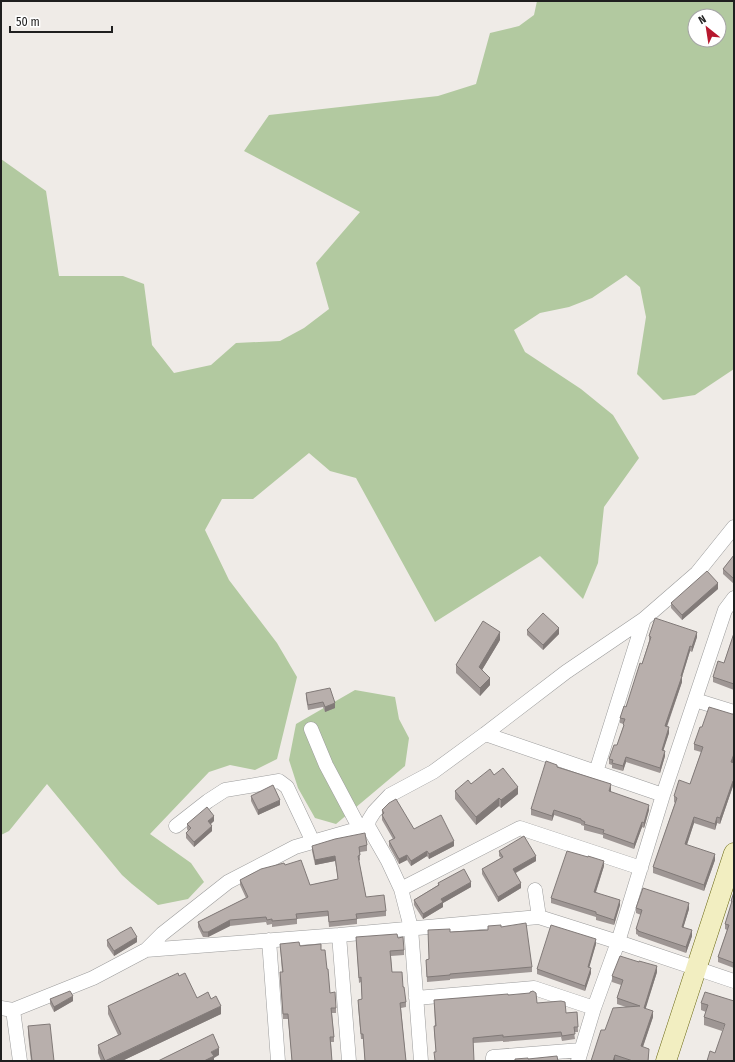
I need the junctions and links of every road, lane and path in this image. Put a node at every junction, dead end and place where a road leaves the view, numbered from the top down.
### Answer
1 (734, 527) edge
2 (734, 598) edge
3 (644, 619) junction
4 (695, 700) junction
5 (734, 712) edge
6 (311, 729) dead end
7 (485, 734) junction
8 (596, 772) junction
9 (663, 795) junction
10 (176, 826) dead end
11 (364, 828) junction
12 (313, 842) junction
13 (734, 853) edge
14 (641, 868) junction
15 (401, 890) junction
16 (535, 890) dead end
17 (539, 917) junction
18 (411, 928) junction
19 (339, 935) junction
20 (269, 940) junction
21 (618, 942) junction
22 (146, 950) junction
23 (696, 968) junction
24 (734, 981) edge
25 (416, 998) junction
26 (594, 1008) junction
27 (7, 1009) edge
28 (580, 1055) edge
29 (20, 1061) edge
30 (278, 1061) edge
31 (349, 1061) edge
32 (421, 1061) edge
33 (493, 1061) edge
34 (666, 1061) edge

1 - 3 street
2 - 4 street
3 - 7 street
3 - 8 street
4 - 5 street
4 - 9 street
6 - 11 street
7 - 8 street
7 - 11 street
8 - 9 street
9 - 14 street
10 - 12 street
11 - 12 street
11 - 15 street
12 - 22 street
13 - 23 street
14 - 15 street
14 - 21 street
15 - 18 street
16 - 17 street
17 - 18 street
17 - 21 street
18 - 19 street
18 - 25 street
19 - 20 street
19 - 31 street
20 - 22 street
20 - 30 street
21 - 23 street
21 - 26 street
22 - 27 street
23 - 24 street
23 - 34 street
25 - 26 street
25 - 32 street
26 - 28 street
27 - 29 street
28 - 33 street

